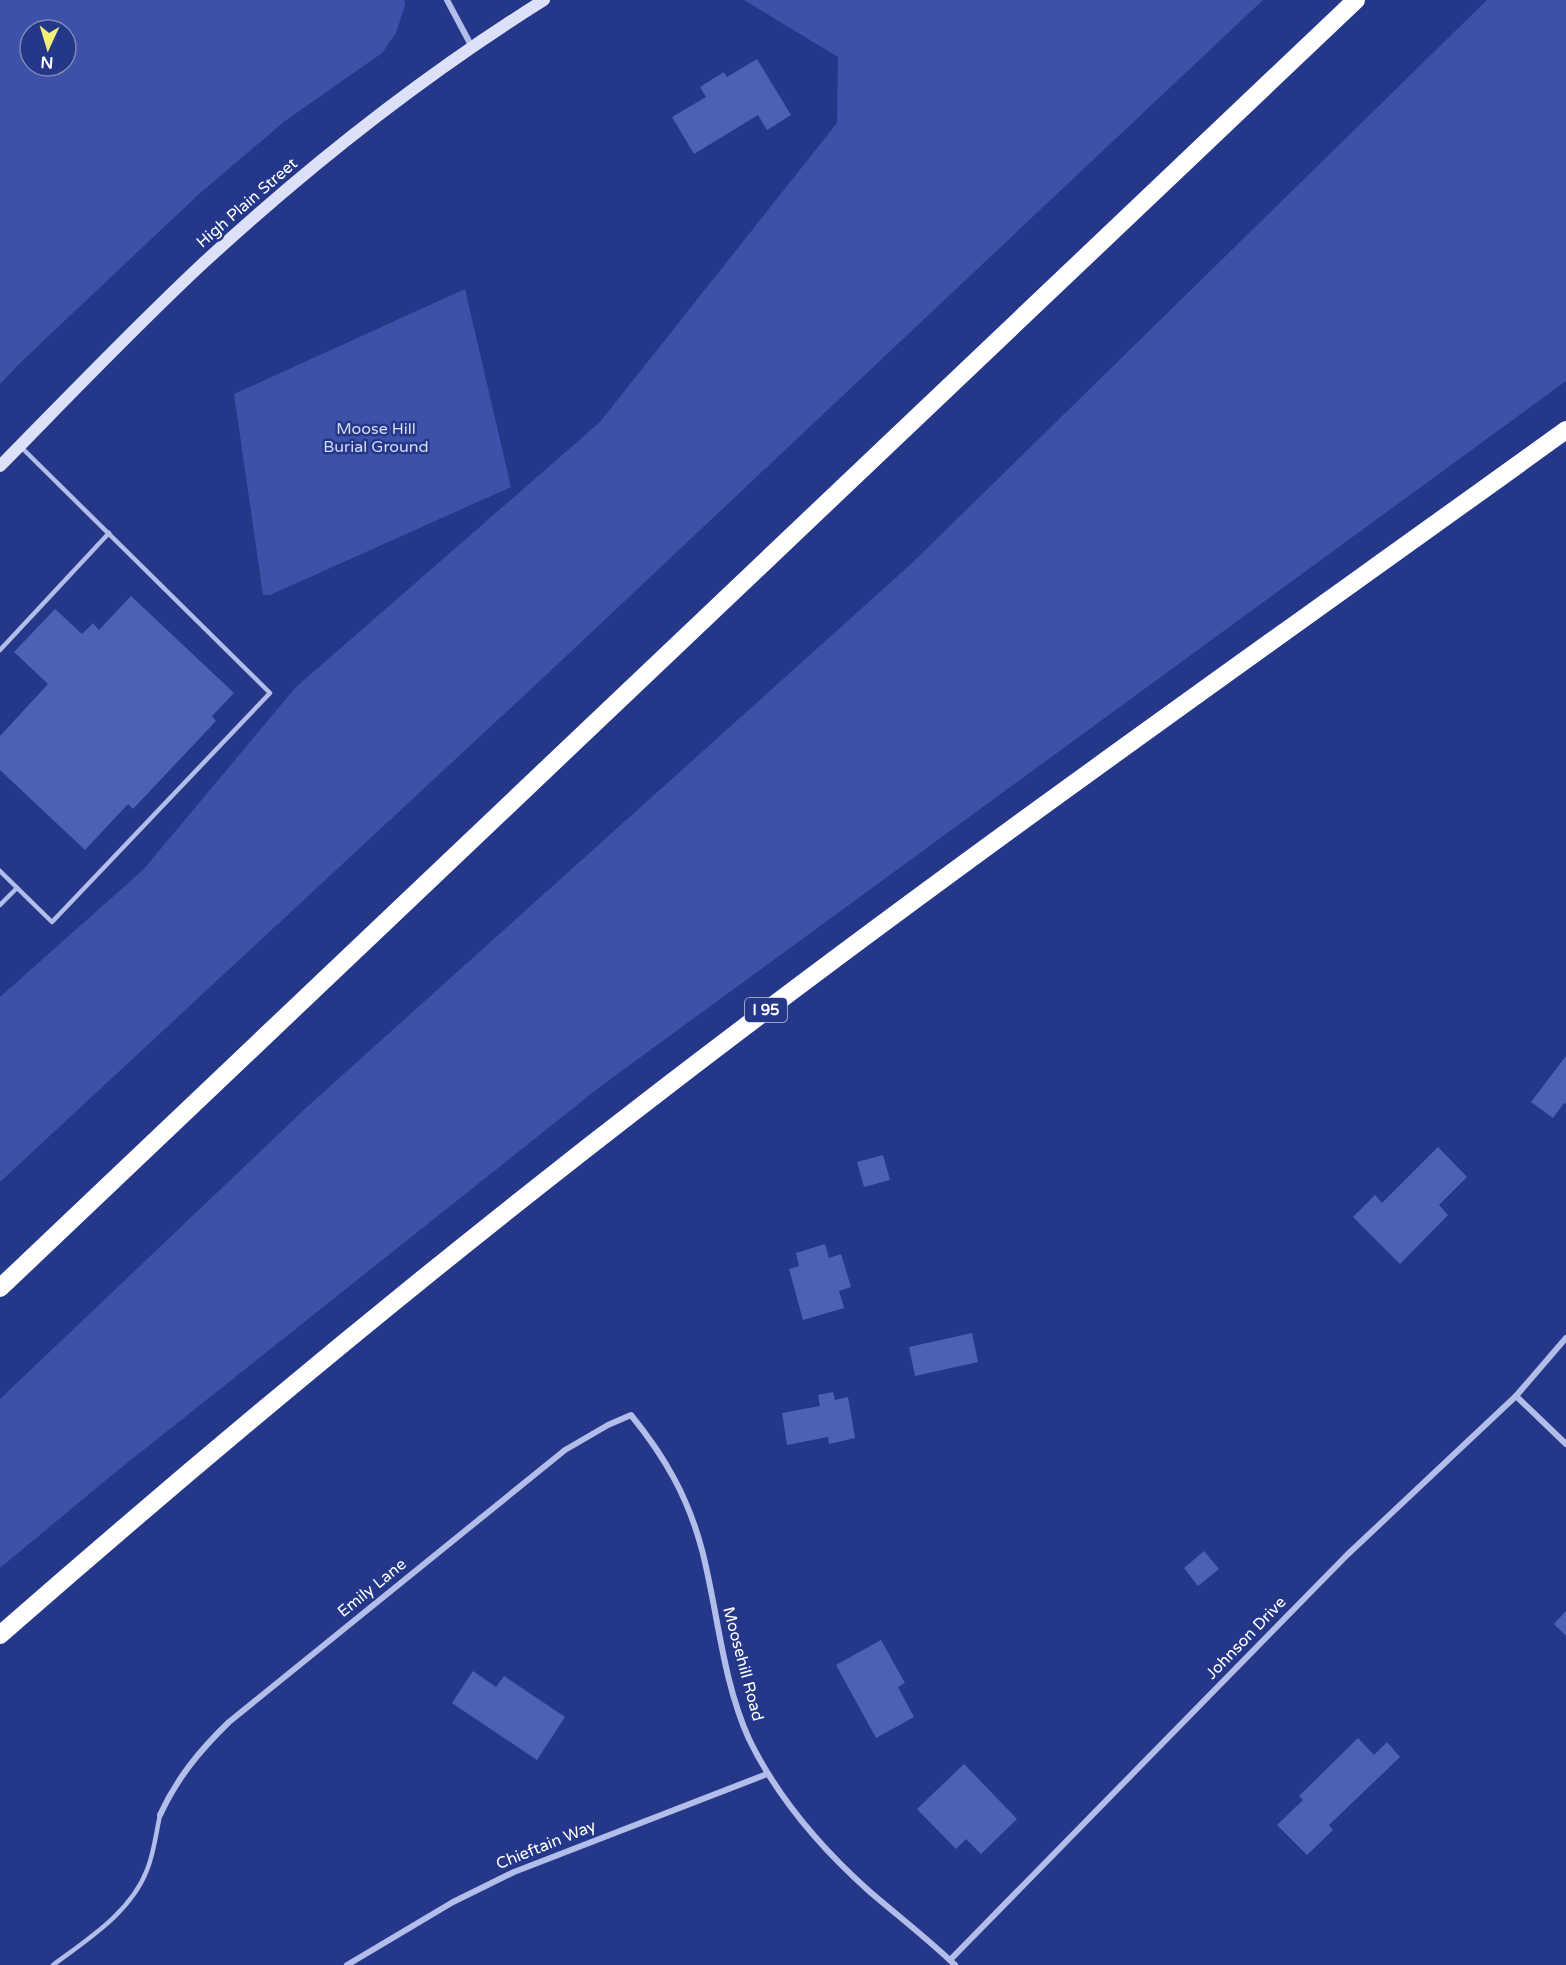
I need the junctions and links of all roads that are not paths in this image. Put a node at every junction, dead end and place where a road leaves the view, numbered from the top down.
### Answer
1 (447, 0) edge
2 (544, 0) edge
3 (1356, 0) edge
4 (472, 48) junction
5 (1566, 430) edge
6 (20, 446) junction
7 (0, 466) edge
8 (109, 533) junction
9 (0, 650) edge
10 (0, 871) edge
11 (17, 888) junction
12 (0, 905) edge
13 (0, 1288) edge
14 (1566, 1338) edge
15 (1516, 1396) junction
16 (631, 1415) joint
17 (1566, 1444) edge
18 (0, 1635) edge
19 (767, 1774) junction
20 (160, 1815) joint
21 (952, 1962) edge
22 (53, 1965) edge
23 (347, 1965) edge

1 - 4 street
2 - 4 main road, High Plain Street
3 - 13 highway
4 - 6 main road, High Plain Street
5 - 18 highway, I 95
6 - 7 main road, High Plain Street
6 - 8 lane
8 - 9 lane
8 - 11 lane
10 - 11 lane
11 - 12 lane
14 - 15 street, Johnson Drive
15 - 17 street
15 - 21 street, Johnson Drive
16 - 19 street, Moosehill Road
16 - 20 street, Emily Lane
19 - 21 street, Moosehill Road
19 - 23 street, Chieftain Way
20 - 22 lane

